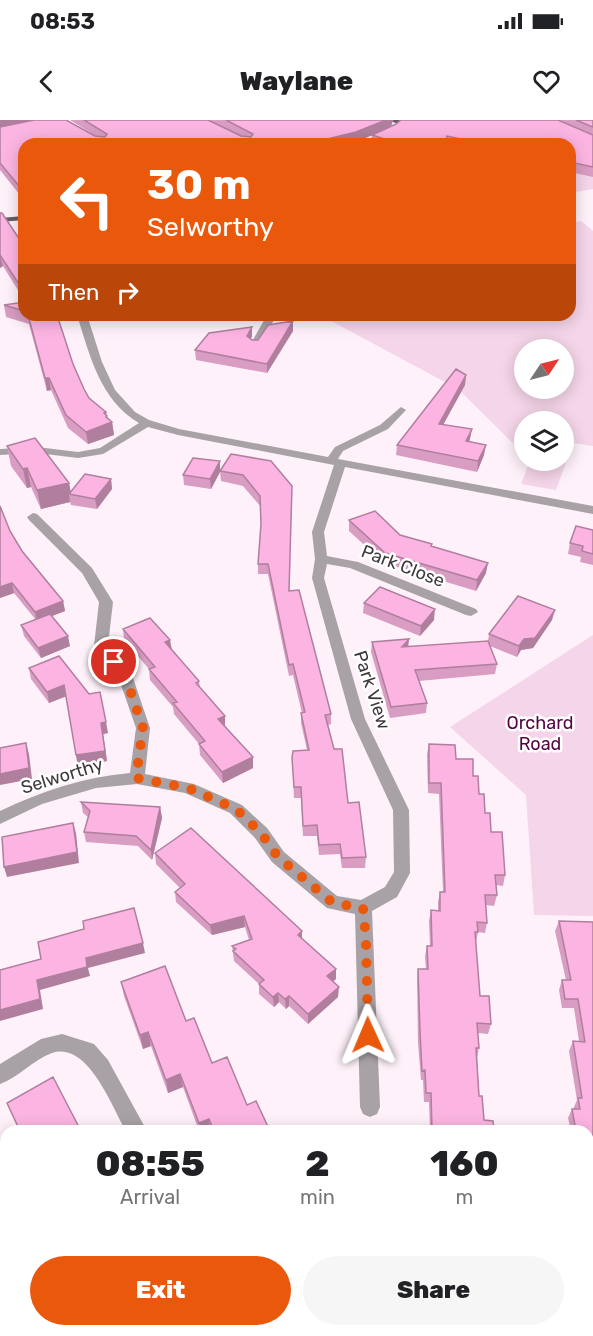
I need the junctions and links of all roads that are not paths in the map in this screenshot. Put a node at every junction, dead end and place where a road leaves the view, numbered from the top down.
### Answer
1 (392, 120) edge
2 (432, 120) edge
3 (400, 123) junction
4 (375, 138) edge
5 (18, 218) edge
6 (0, 220) edge
7 (84, 321) edge
8 (269, 321) edge
9 (255, 345) edge
10 (401, 410) dead end
11 (147, 423) junction
12 (0, 452) edge
13 (336, 462) junction
14 (593, 510) edge
15 (33, 517) dead end
16 (321, 560) junction
17 (471, 612) dead end
18 (136, 778) junction
19 (0, 818) edge
20 (363, 908) junction
21 (0, 1075) edge
22 (370, 1107) dead end
23 (134, 1125) edge

1 - 3 main road
2 - 3 main road
3 - 4 main road
5 - 6 main road
7 - 11 street
8 - 9 street
10 - 13 street
11 - 12 street
11 - 13 street
13 - 14 street
13 - 16 street, Park View
15 - 18 street
16 - 17 street, Park Close
16 - 20 street, Park View
18 - 19 street, Selworthy
18 - 20 street, Selworthy
20 - 22 street
21 - 23 street

